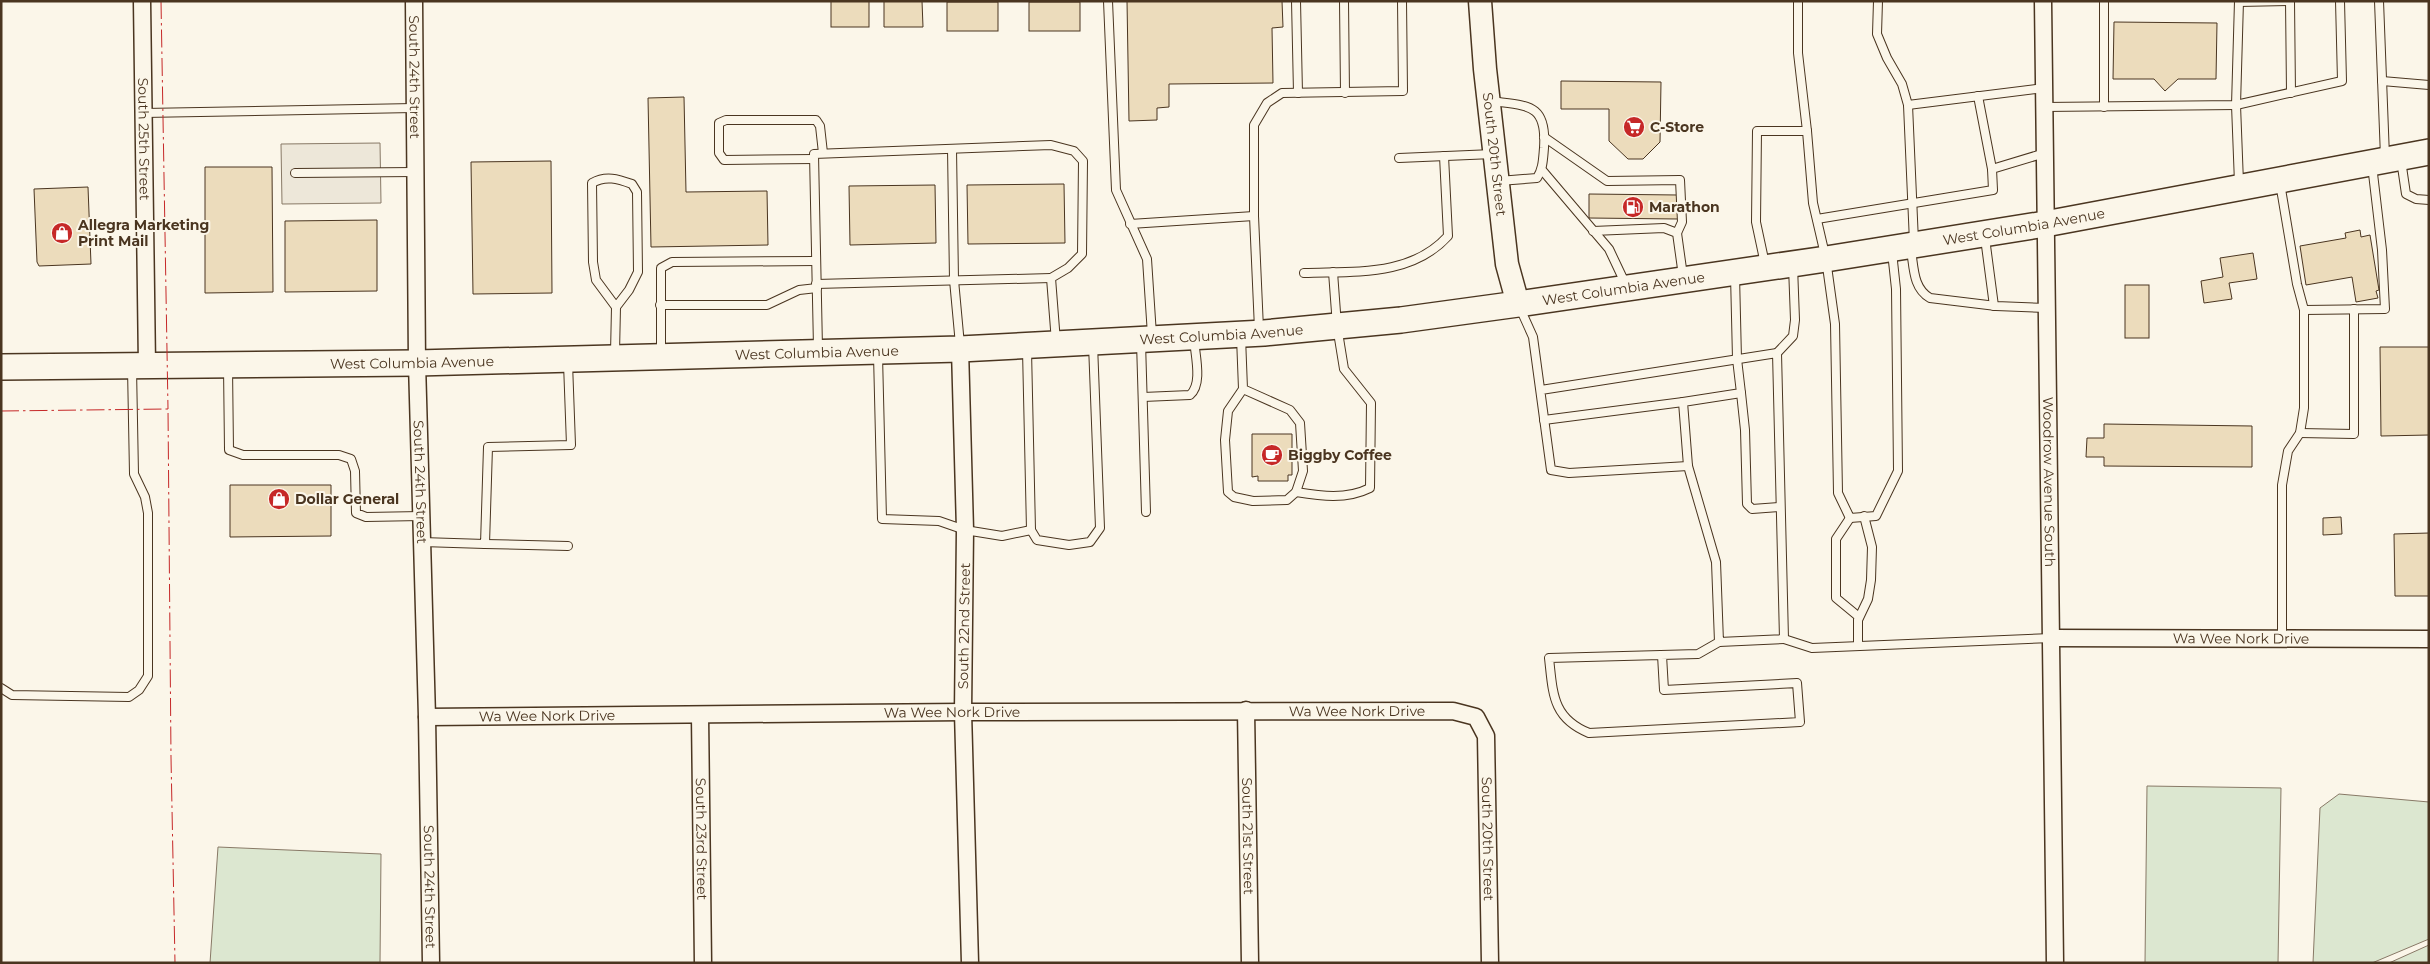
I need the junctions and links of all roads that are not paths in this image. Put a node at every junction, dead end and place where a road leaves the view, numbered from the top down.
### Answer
1 (142, 1) edge
2 (414, 1) edge
3 (1108, 1) edge
4 (1296, 1) edge
5 (1344, 1) edge
6 (1402, 1) edge
7 (1480, 1) edge
8 (1798, 1) edge
9 (1878, 1) edge
10 (2043, 1) edge
11 (2104, 1) edge
12 (2289, 1) edge
13 (2340, 1) edge
14 (2379, 1) edge
15 (2239, 2) edge
16 (2382, 81) junction
17 (2429, 85) edge
18 (2044, 88) junction
19 (1298, 93) junction
20 (1345, 93) junction
21 (2291, 93) junction
22 (1978, 96) junction
23 (1488, 101) junction
24 (1908, 105) junction
25 (2236, 105) junction
26 (2044, 107) junction
27 (2104, 107) junction
28 (414, 108) junction
29 (144, 113) junction
30 (1807, 131) junction
31 (1544, 137) junction
32 (952, 149) junction
33 (2429, 152) edge
34 (823, 153) junction
35 (1494, 153) junction
36 (2045, 153) junction
37 (1444, 156) junction
38 (1399, 158) dead end
39 (814, 159) junction
40 (2386, 160) junction
41 (1992, 169) junction
42 (1542, 170) junction
43 (415, 172) junction
44 (295, 174) dead end
45 (2279, 180) junction
46 (1498, 181) junction
47 (2240, 188) junction
48 (2429, 200) edge
49 (1912, 204) junction
50 (1254, 216) junction
51 (1817, 219) junction
52 (1130, 224) junction
53 (2045, 224) junction
54 (1593, 231) junction
55 (1677, 233) junction
56 (1985, 233) junction
57 (1905, 246) junction
58 (1826, 259) junction
59 (816, 261) junction
60 (1792, 264) junction
61 (1766, 268) junction
62 (1333, 272) junction
63 (1304, 273) dead end
64 (1735, 273) junction
65 (1051, 278) junction
66 (954, 280) junction
67 (1684, 280) junction
68 (816, 286) junction
69 (1627, 288) junction
70 (1518, 304) junction
71 (660, 305) junction
72 (1994, 306) junction
73 (616, 307) junction
74 (2046, 308) junction
75 (2304, 310) junction
76 (2354, 310) junction
77 (1337, 326) junction
78 (1250, 334) junction
79 (1194, 337) junction
80 (1147, 339) junction
81 (1093, 342) junction
82 (1056, 344) junction
83 (1027, 345) junction
84 (960, 349) junction
85 (878, 351) junction
86 (818, 353) junction
87 (1777, 353) junction
88 (661, 357) junction
89 (615, 358) junction
90 (568, 359) junction
91 (1737, 360) junction
92 (417, 363) junction
93 (228, 365) junction
94 (139, 366) junction
95 (1, 367) edge
96 (1243, 389) junction
97 (1541, 390) junction
98 (1741, 393) junction
99 (1143, 397) junction
100 (1683, 402) junction
101 (1544, 420) junction
102 (2300, 433) junction
103 (1688, 466) junction
104 (1296, 492) junction
105 (1779, 506) junction
106 (1146, 512) dead end
107 (421, 516) junction
108 (1864, 516) junction
109 (1850, 518) junction
110 (965, 530) junction
111 (1031, 530) junction
112 (422, 542) junction
113 (485, 544) junction
114 (568, 546) dead end
115 (1859, 617) junction
116 (2052, 638) junction
117 (1784, 639) junction
118 (2282, 639) junction
119 (2429, 639) edge
120 (1719, 642) junction
121 (1858, 646) junction
122 (1662, 655) junction
123 (1, 688) edge
124 (1246, 710) junction
125 (963, 712) junction
126 (700, 715) junction
127 (1476, 716) joint
128 (427, 717) junction
129 (431, 963) edge
130 (704, 963) edge
131 (970, 963) edge
132 (1250, 963) edge
133 (1490, 963) edge
134 (2055, 963) edge

1 - 29 street, South 25th Street
2 - 28 street, South 24th Street
3 - 52 lane
4 - 19 lane
5 - 20 lane
6 - 20 lane
7 - 23 main road, South 20th Street
8 - 30 lane
9 - 24 lane
10 - 18 street, Woodrow Avenue South
11 - 27 lane
12 - 15 lane
12 - 21 lane
13 - 21 lane
14 - 16 lane
15 - 25 lane
16 - 17 lane
16 - 40 lane
18 - 22 lane
18 - 26 street, Woodrow Avenue South
19 - 20 lane
19 - 50 lane
21 - 25 lane
22 - 24 lane
22 - 41 lane
23 - 31 lane
23 - 35 main road, South 20th Street
24 - 49 lane
25 - 27 lane
25 - 47 lane
26 - 27 lane
26 - 36 street, Woodrow Avenue South
28 - 29 lane
28 - 43 street, South 24th Street
29 - 94 street, South 25th Street
30 - 51 lane
30 - 61 lane
31 - 42 lane
31 - 55 lane
32 - 34 lane
32 - 65 lane
32 - 66 lane
33 - 40 main road, West Columbia Avenue
34 - 39 lane
34 - 39 lane
35 - 37 lane
35 - 46 main road, South 20th Street
36 - 41 lane
36 - 53 street, Woodrow Avenue South
37 - 38 lane
37 - 62 lane
39 - 59 lane
40 - 45 main road, West Columbia Avenue
40 - 48 lane
40 - 76 lane
41 - 49 lane
42 - 46 lane
42 - 54 lane
43 - 44 lane
43 - 92 street, South 24th Street
45 - 47 main road, West Columbia Avenue
45 - 75 lane
46 - 70 main road, South 20th Street
47 - 53 main road, West Columbia Avenue
49 - 51 lane
49 - 57 lane
50 - 52 lane
50 - 78 lane
51 - 58 lane
52 - 80 lane
53 - 56 main road, West Columbia Avenue
53 - 74 street, Woodrow Avenue South
54 - 55 lane
54 - 69 lane
55 - 67 lane
56 - 57 main road, West Columbia Avenue
56 - 72 lane
57 - 58 main road, West Columbia Avenue
57 - 72 lane
57 - 108 lane
58 - 60 main road, West Columbia Avenue
58 - 109 lane
59 - 68 lane
59 - 71 lane
60 - 61 main road, West Columbia Avenue
60 - 87 lane
61 - 64 main road, West Columbia Avenue
62 - 63 lane
62 - 77 lane
64 - 67 main road, West Columbia Avenue
64 - 91 lane
65 - 66 lane
65 - 82 lane
66 - 68 lane
66 - 84 lane
67 - 69 main road, West Columbia Avenue
68 - 71 lane
68 - 86 lane
69 - 70 main road, West Columbia Avenue
70 - 77 main road, West Columbia Avenue
70 - 97 lane
71 - 88 lane
72 - 74 lane
73 - 73 lane
73 - 89 lane
74 - 116 street, Woodrow Avenue South
75 - 76 lane
75 - 102 lane
76 - 102 lane
77 - 78 main road, West Columbia Avenue
77 - 104 lane
78 - 79 main road, West Columbia Avenue
78 - 96 lane
79 - 80 main road, West Columbia Avenue
79 - 99 lane
80 - 81 main road, West Columbia Avenue
80 - 99 lane
81 - 82 main road, West Columbia Avenue
81 - 111 lane
82 - 83 main road, West Columbia Avenue
83 - 84 main road, West Columbia Avenue
83 - 111 lane
84 - 85 main road, West Columbia Avenue
84 - 110 street, South 22nd Street
85 - 86 main road, West Columbia Avenue
85 - 110 lane
86 - 88 main road, West Columbia Avenue
87 - 91 lane
87 - 105 lane
88 - 89 main road, West Columbia Avenue
89 - 90 main road, West Columbia Avenue
90 - 92 main road, West Columbia Avenue
90 - 113 lane
91 - 97 lane
91 - 98 lane
92 - 93 main road, West Columbia Avenue
92 - 107 street, South 24th Street
93 - 94 main road, West Columbia Avenue
93 - 107 lane
94 - 95 main road, West Columbia Avenue
94 - 123 lane
96 - 104 lane
96 - 104 lane
97 - 101 lane
98 - 100 lane
98 - 105 lane
99 - 106 lane
100 - 101 lane
100 - 103 lane
101 - 103 lane
102 - 118 lane
103 - 120 lane
105 - 117 lane
107 - 112 street, South 24th Street
108 - 109 lane
108 - 115 lane
109 - 115 lane
110 - 111 lane
110 - 125 street, South 22nd Street
112 - 113 lane
112 - 128 street, South 24th Street
113 - 114 lane
115 - 121 lane
116 - 118 street, Wa Wee Nork Drive
116 - 121 lane
116 - 134 street, Woodrow Avenue South
117 - 120 lane
117 - 121 lane
118 - 119 street, Wa Wee Nork Drive
120 - 122 lane
122 - 122 lane
124 - 125 street, Wa Wee Nork Drive
124 - 127 street, Wa Wee Nork Drive
124 - 132 street, South 21st Street
125 - 126 street, Wa Wee Nork Drive
125 - 131 street, South 22nd Street
126 - 128 street, Wa Wee Nork Drive
126 - 130 street, South 23rd Street
127 - 133 street, South 20th Street
128 - 129 street, South 24th Street

